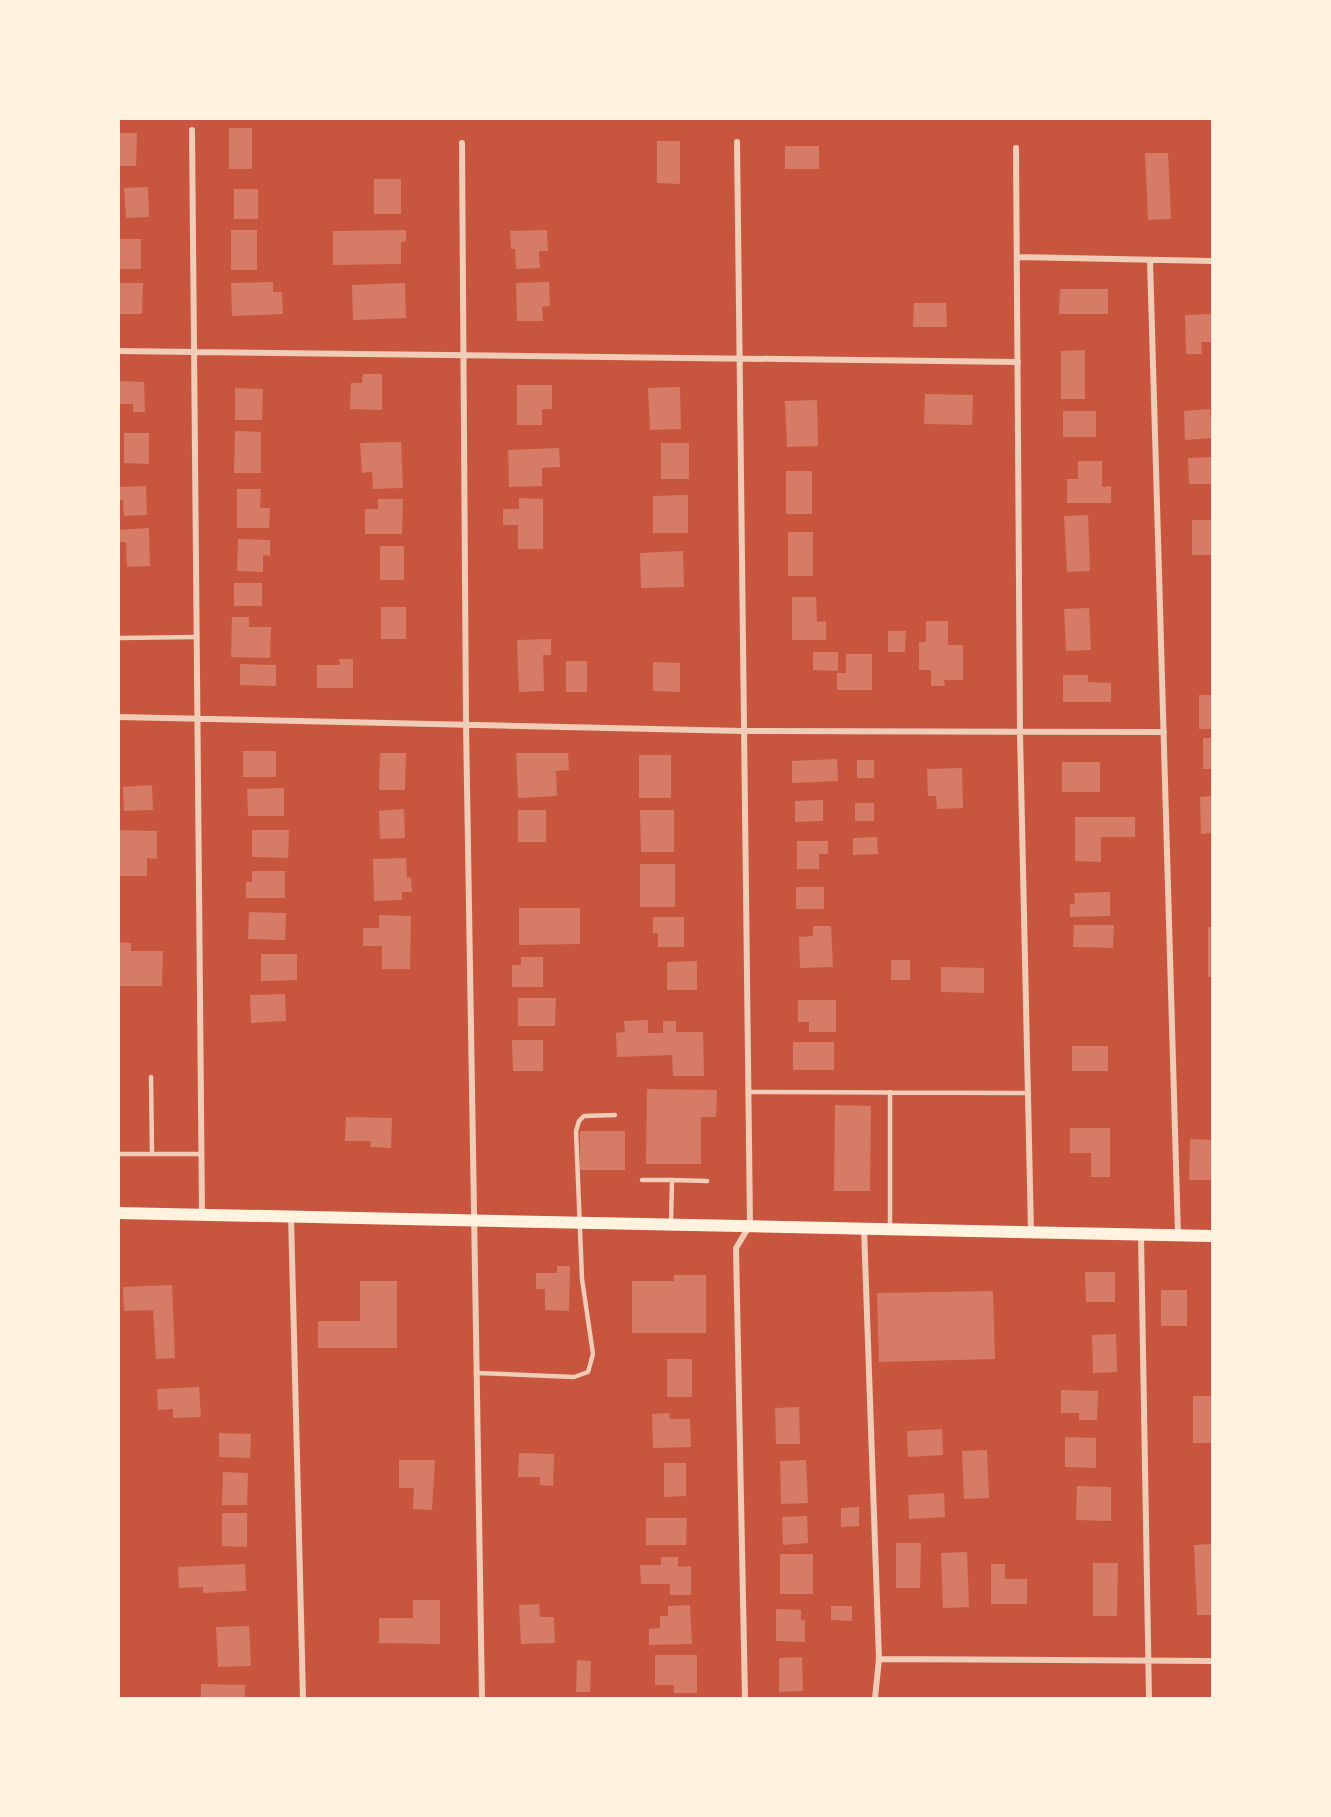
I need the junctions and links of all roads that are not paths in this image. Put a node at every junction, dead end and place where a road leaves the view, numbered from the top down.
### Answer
1 (192, 130) dead end
2 (737, 142) dead end
3 (462, 143) dead end
4 (1016, 147) dead end
5 (1018, 257) junction
6 (1150, 260) junction
7 (1212, 261) edge
8 (118, 351) edge
9 (194, 352) junction
10 (462, 355) junction
11 (739, 358) junction
12 (1018, 362) junction
13 (196, 637) junction
14 (118, 638) edge
15 (118, 717) edge
16 (197, 718) junction
17 (466, 724) junction
18 (743, 731) junction
19 (1164, 732) junction
20 (1020, 733) junction
21 (151, 1077) dead end
22 (748, 1092) junction
23 (890, 1092) junction
24 (1028, 1093) junction
25 (615, 1116) dead end
26 (118, 1154) edge
27 (152, 1154) junction
28 (202, 1154) junction
29 (642, 1180) dead end
30 (672, 1180) junction
31 (707, 1181) dead end
32 (118, 1213) edge
33 (202, 1214) junction
34 (291, 1216) junction
35 (476, 1219) junction
36 (579, 1221) junction
37 (671, 1223) junction
38 (750, 1225) junction
39 (864, 1228) junction
40 (890, 1228) junction
41 (1031, 1232) junction
42 (1141, 1234) junction
43 (1178, 1235) junction
44 (1212, 1236) edge
45 (478, 1373) junction
46 (879, 1659) junction
47 (1148, 1660) junction
48 (1212, 1661) edge
49 (303, 1698) edge
50 (482, 1698) edge
51 (745, 1698) edge
52 (875, 1698) edge
53 (1149, 1698) edge

1 - 9 street
2 - 11 street
3 - 10 street
4 - 5 street
5 - 6 street
5 - 12 street
6 - 7 street
6 - 19 street
8 - 9 street
9 - 10 street
9 - 13 street
10 - 11 street
10 - 17 street
11 - 12 street
11 - 18 street
12 - 20 street
13 - 14 lane
13 - 16 street
15 - 16 street
16 - 17 street
16 - 28 street
17 - 18 street
17 - 35 street
18 - 20 street
18 - 22 street
19 - 20 street
19 - 43 street
20 - 24 street
21 - 27 lane
22 - 23 lane
22 - 38 street
23 - 24 lane
23 - 40 lane
24 - 41 street
25 - 36 lane
26 - 27 lane
27 - 28 lane
28 - 33 street
29 - 30 lane
30 - 31 lane
30 - 37 lane
32 - 33 main road
33 - 34 main road
34 - 35 main road
34 - 49 street
35 - 36 main road
35 - 45 street
36 - 37 main road
36 - 45 lane
37 - 38 main road
38 - 39 main road
38 - 51 street
39 - 40 main road
39 - 46 street
40 - 41 main road
41 - 42 main road
42 - 43 main road
42 - 47 street
43 - 44 main road
45 - 50 street
46 - 47 street
46 - 52 street
47 - 48 street
47 - 53 street

